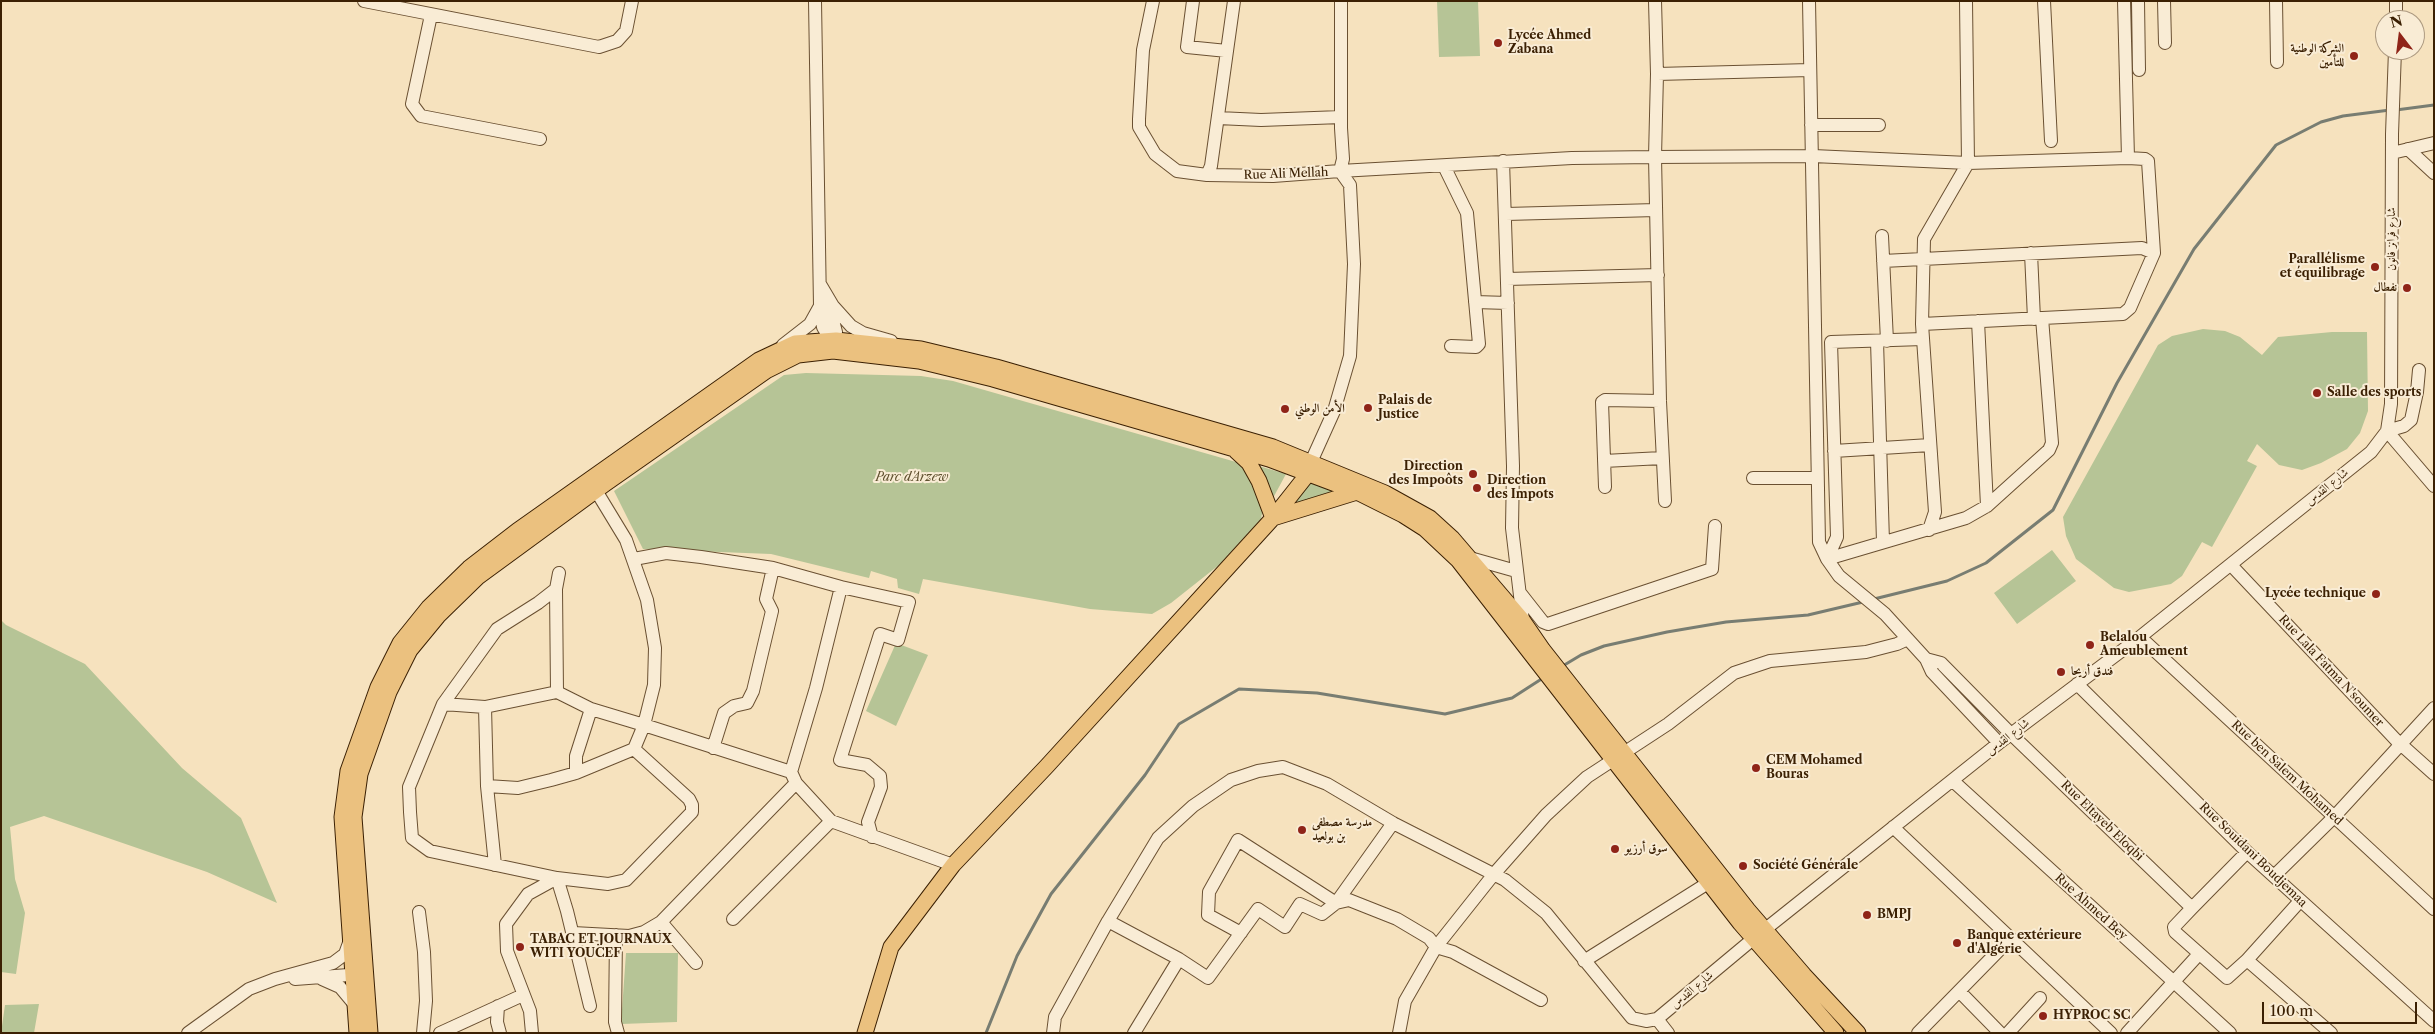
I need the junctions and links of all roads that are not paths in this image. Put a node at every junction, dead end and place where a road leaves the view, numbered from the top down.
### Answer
1 (364, 1) edge
2 (632, 1) edge
3 (815, 1) edge
4 (1153, 1) edge
5 (1193, 1) edge
6 (1234, 1) edge
7 (1340, 1) edge
8 (1655, 1) edge
9 (1808, 1) edge
10 (1966, 1) edge
11 (2044, 1) edge
12 (2164, 1) edge
13 (2276, 1) edge
14 (2124, 2) edge
15 (2138, 2) edge
16 (384, 3) edge
17 (431, 15) junction
18 (2165, 43) dead end
19 (1227, 51) junction
20 (2395, 60) edge
21 (2277, 62) dead end
22 (1810, 70) junction
23 (2139, 70) dead end
24 (1657, 74) junction
25 (1340, 117) junction
26 (1218, 118) junction
27 (1811, 125) junction
28 (1879, 125) dead end
29 (540, 139) dead end
30 (2051, 141) dead end
31 (2434, 143) edge
32 (2408, 149) junction
33 (2392, 153) junction
34 (1812, 156) junction
35 (1655, 157) junction
36 (2128, 158) junction
37 (1502, 161) junction
38 (1968, 163) junction
39 (1444, 166) junction
40 (1340, 171) junction
41 (2434, 172) edge
42 (1207, 175) junction
43 (1656, 210) junction
44 (1506, 214) junction
45 (1882, 236) dead end
46 (2031, 253) junction
47 (2154, 253) junction
48 (1924, 259) junction
49 (1884, 261) junction
50 (1658, 275) junction
51 (1507, 279) junction
52 (820, 284) junction
53 (1475, 302) junction
54 (1508, 303) junction
55 (820, 310) junction
56 (2038, 319) junction
57 (1978, 321) junction
58 (1922, 324) junction
59 (1923, 339) junction
60 (1882, 341) junction
61 (832, 346) junction
62 (1451, 346) dead end
63 (921, 349) junction
64 (774, 352) junction
65 (2419, 370) dead end
66 (1660, 401) junction
67 (2387, 431) junction
68 (1930, 445) junction
69 (1880, 449) junction
70 (1235, 450) junction
71 (1834, 451) junction
72 (2371, 452) joint
73 (1662, 458) junction
74 (1604, 461) junction
75 (1310, 467) junction
76 (1754, 478) dead end
77 (1817, 478) junction
78 (593, 485) junction
79 (2434, 486) edge
80 (1605, 487) dead end
81 (1357, 492) junction
82 (1665, 501) dead end
83 (1987, 506) junction
84 (1273, 518) junction
85 (1715, 526) dead end
86 (1929, 530) junction
87 (1883, 542) junction
88 (1470, 558) junction
89 (634, 559) junction
90 (1827, 559) junction
91 (2230, 565) junction
92 (773, 568) junction
93 (1516, 571) junction
94 (559, 573) dead end
95 (841, 587) junction
96 (556, 589) junction
97 (1520, 592) junction
98 (1524, 621) junction
99 (2140, 637) junction
100 (1908, 638) junction
101 (1538, 653) junction
102 (1926, 659) junction
103 (2077, 684) junction
104 (557, 692) junction
105 (443, 704) junction
106 (485, 707) junction
107 (2434, 708) edge
108 (590, 709) junction
109 (644, 725) junction
110 (2011, 734) junction
111 (1999, 743) junction
112 (2400, 744) junction
113 (713, 748) junction
114 (634, 749) junction
115 (1618, 756) junction
116 (576, 773) junction
117 (2434, 774) edge
118 (793, 777) junction
119 (1953, 781) junction
120 (487, 786) junction
121 (2334, 816) junction
122 (831, 820) junction
123 (1393, 823) junction
124 (1893, 827) junction
125 (872, 837) junction
126 (2247, 852) junction
127 (495, 865) junction
128 (953, 865) junction
129 (1494, 874) junction
130 (2275, 875) junction
131 (557, 878) junction
132 (1708, 883) junction
133 (2300, 901) junction
134 (1336, 903) junction
135 (2192, 908) junction
136 (2434, 909) edge
137 (419, 912) dead end
138 (733, 919) dead end
139 (1108, 921) junction
140 (661, 922) junction
141 (573, 933) junction
142 (1241, 933) junction
143 (616, 934) junction
144 (1759, 934) junction
145 (2010, 939) junction
146 (350, 940) junction
147 (1436, 947) junction
148 (2199, 954) junction
149 (1179, 959) junction
150 (2247, 960) junction
151 (1584, 961) junction
152 (696, 963) dead end
153 (357, 972) junction
154 (319, 973) junction
155 (2174, 982) junction
156 (1959, 991) junction
157 (523, 995) junction
158 (2040, 998) dead end
159 (1541, 1000) dead end
160 (355, 1005) junction
161 (498, 1006) junction
162 (590, 1006) dead end
163 (1651, 1020) junction
164 (2434, 1020) edge
165 (188, 1033) edge
166 (357, 1033) edge
167 (370, 1033) edge
168 (424, 1033) edge
169 (440, 1033) edge
170 (500, 1033) edge
171 (532, 1033) edge
172 (618, 1033) edge
173 (865, 1033) edge
174 (1053, 1033) edge
175 (1134, 1033) edge
176 (1399, 1033) edge
177 (1668, 1033) edge
178 (1836, 1033) edge
179 (1858, 1033) edge
180 (1918, 1033) edge
181 (2000, 1033) edge
182 (2008, 1033) edge
183 (2111, 1033) edge
184 (2127, 1033) edge
185 (2230, 1033) edge
186 (2331, 1033) edge

1 - 16 street
2 - 17 street
3 - 52 street
4 - 42 street, Rue Ali Mellah
5 - 19 street
6 - 19 street
7 - 25 street
8 - 24 street
9 - 22 street
10 - 38 street
11 - 30 street
12 - 18 street
13 - 21 street
14 - 15 street
14 - 36 street
15 - 23 street
16 - 17 street
17 - 29 street
19 - 26 street
20 - 33 street, شارع فرانز فانون
22 - 24 street
22 - 27 street
24 - 35 street
25 - 26 street
25 - 40 street
26 - 42 street
27 - 28 street
27 - 34 street
31 - 32 street
32 - 33 street
32 - 41 street
33 - 67 street, شارع فرانز فانون
34 - 35 street
34 - 38 street
34 - 77 street
35 - 37 street
35 - 43 street
36 - 38 street
36 - 47 street
37 - 39 street
37 - 44 street
38 - 48 street
39 - 40 street
39 - 53 street
40 - 42 street, Rue Ali Mellah
40 - 75 street, Rue Ali Mellah
43 - 44 street
43 - 50 street
44 - 51 street
45 - 49 street
46 - 47 street
46 - 48 street
46 - 56 street
47 - 56 street
48 - 49 street
48 - 58 street
49 - 60 street
50 - 51 street
50 - 66 street
51 - 54 street
52 - 55 street
52 - 61 street
52 - 63 street
53 - 54 street
53 - 62 street
54 - 93 street
55 - 61 street
55 - 64 street
56 - 57 street
56 - 83 street
57 - 58 street
57 - 83 street
58 - 59 street
59 - 60 street
59 - 68 street
60 - 69 street
60 - 71 street
61 - 63 main road
61 - 64 main road
61 - 70 main road
61 - 78 main road
63 - 75 main road
64 - 78 main road
65 - 67 street
66 - 73 street
66 - 74 street
67 - 72 street, شارع فرانز فانون
67 - 79 street
68 - 69 street
68 - 86 street
69 - 71 street
69 - 87 street
70 - 75 main road
70 - 84 main road
71 - 90 street
72 - 91 street, شارع القدس
73 - 74 street
73 - 82 street
74 - 80 street
75 - 81 main road
75 - 84 main road
75 - 88 main road
76 - 77 street
77 - 90 street
78 - 89 street
78 - 146 main road
78 - 153 main road
81 - 84 main road
81 - 101 main road
83 - 86 street
84 - 128 main road
85 - 97 street
86 - 87 street
87 - 90 street
88 - 93 street
88 - 98 main road
89 - 92 street
89 - 109 street
90 - 100 street
91 - 99 street, شارع القدس
91 - 112 street, Rue Lala Fatma N'soumer
92 - 95 street
92 - 113 street
93 - 97 street
94 - 96 street
95 - 118 street
95 - 125 street
96 - 104 street
96 - 105 street
97 - 98 street
98 - 101 main road
99 - 103 street, شارع القدس
99 - 121 street, Rue ben Salem Mohamed
100 - 102 street
100 - 115 street
101 - 115 main road
102 - 110 street, Rue Eltayeb Eloqbi
102 - 111 street
103 - 110 street, شارع القدس
103 - 126 street, Rue Souidani Boudjemaa
104 - 106 street
104 - 108 street
105 - 106 street
105 - 127 street
106 - 120 street
107 - 112 street
108 - 109 street
108 - 116 street
109 - 113 street
109 - 114 street
110 - 111 street, شارع القدس
110 - 135 street, Rue Eltayeb Eloqbi
111 - 119 street, شارع القدس
112 - 117 street, Rue Lala Fatma N'soumer
112 - 121 street
113 - 118 street
114 - 116 street
114 - 131 street
115 - 129 street
115 - 132 main road
115 - 144 main road
116 - 120 street
118 - 122 street
118 - 140 street
119 - 124 street, شارع القدس
119 - 155 street, Rue Ahmed Bey
120 - 127 street
121 - 130 street
121 - 136 street, Rue ben Salem Mohamed
122 - 125 street
122 - 138 street
123 - 129 street
123 - 134 street
123 - 139 street
124 - 144 street, شارع القدس
124 - 145 street
125 - 128 street
126 - 130 street, Rue Souidani Boudjemaa
126 - 135 street
127 - 131 street
128 - 173 main road
129 - 147 street
129 - 151 street
130 - 133 street, Rue Souidani Boudjemaa
131 - 141 street
131 - 157 street
132 - 144 main road
132 - 151 street
133 - 150 street
133 - 164 street, Rue Souidani Boudjemaa
134 - 142 street
134 - 142 street
134 - 147 street
135 - 148 street
137 - 168 street
139 - 149 street
139 - 174 street
140 - 143 street
140 - 152 street
141 - 143 street
141 - 162 street
142 - 149 street
143 - 172 street
144 - 163 street, شارع القدس
144 - 178 main road
144 - 179 main road
145 - 156 street
145 - 183 street
146 - 153 main road
146 - 154 street
147 - 159 street
147 - 176 street
148 - 150 street
148 - 155 street
149 - 175 street
150 - 186 street
151 - 163 street
153 - 154 street
153 - 160 main road
153 - 167 main road
154 - 160 street
154 - 165 street
155 - 184 street
155 - 185 street, Rue Ahmed Bey
156 - 180 street
156 - 181 street
157 - 161 street
157 - 171 street
158 - 182 street
160 - 166 main road
161 - 169 street
161 - 170 street
163 - 177 street

